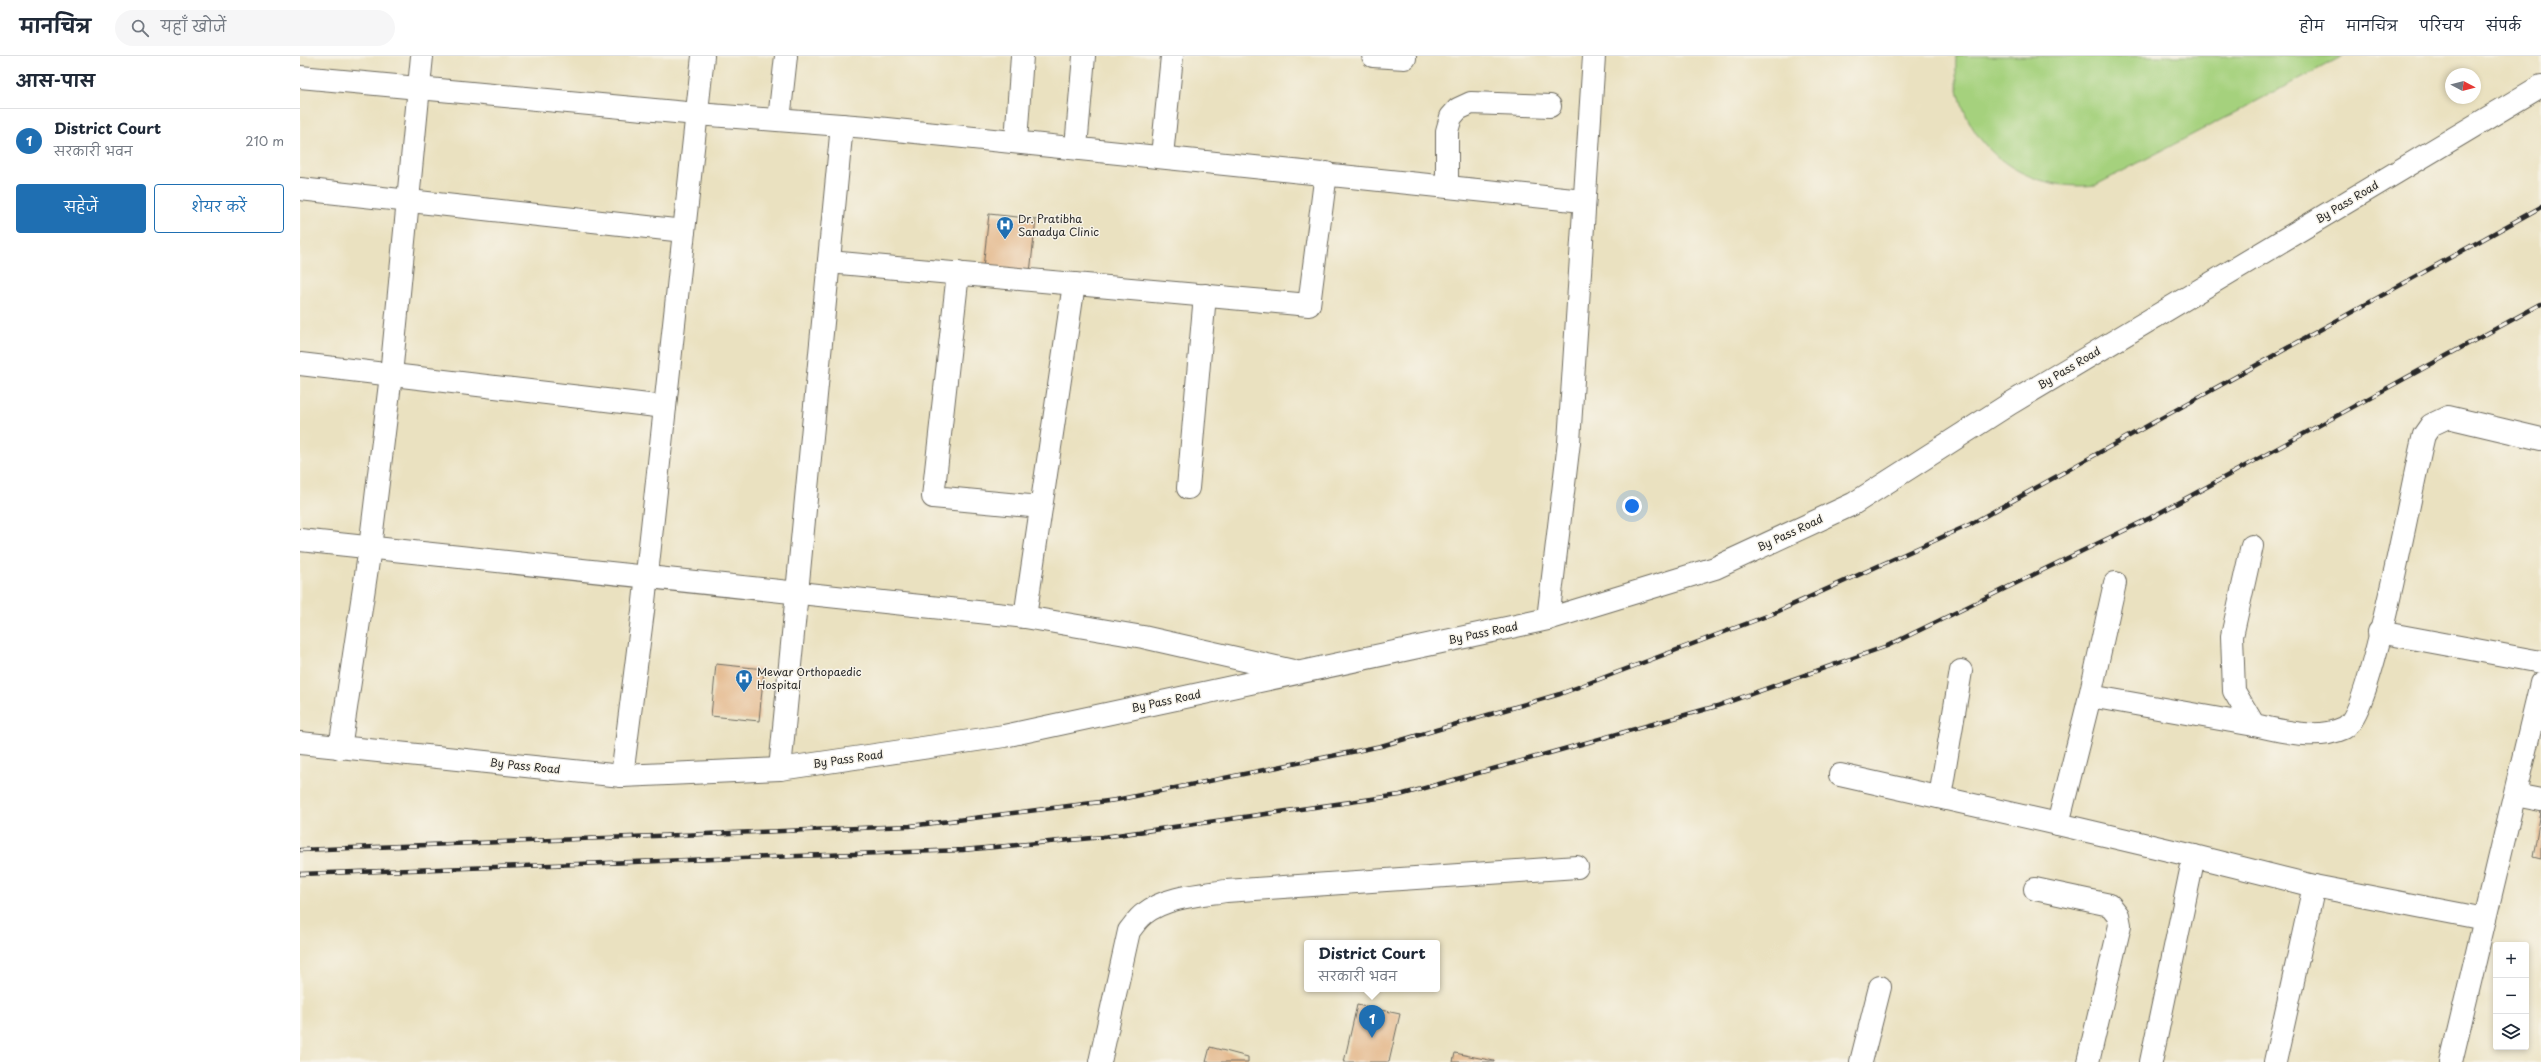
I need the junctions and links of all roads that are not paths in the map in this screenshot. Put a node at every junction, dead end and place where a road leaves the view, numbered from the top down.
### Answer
1 (422, 56) edge
2 (703, 56) edge
3 (786, 56) edge
4 (1022, 56) edge
5 (1084, 56) edge
6 (1172, 56) edge
7 (1373, 56) edge
8 (1405, 56) edge
9 (1594, 56) edge
10 (300, 77) edge
11 (2541, 86) edge
12 (418, 88) junction
13 (1550, 106) dead end
14 (697, 114) junction
15 (780, 120) junction
16 (842, 125) junction
17 (1016, 141) junction
18 (1076, 147) junction
19 (1162, 156) junction
20 (1326, 173) junction
21 (1447, 186) junction
22 (300, 189) edge
23 (409, 201) junction
24 (1583, 201) junction
25 (684, 231) junction
26 (829, 262) junction
27 (958, 273) junction
28 (1074, 284) junction
29 (1205, 295) junction
30 (300, 364) edge
31 (391, 375) junction
32 (665, 408) junction
33 (2541, 439) edge
34 (1188, 488) dead end
35 (1041, 507) junction
36 (300, 540) edge
37 (2252, 546) dead end
38 (370, 548) junction
39 (647, 578) junction
40 (2115, 583) dead end
41 (797, 593) junction
42 (1025, 617) junction
43 (1548, 619) junction
44 (2379, 632) junction
45 (2541, 662) edge
46 (1962, 671) dead end
47 (1299, 673) junction
48 (2541, 683) edge
49 (2090, 696) junction
50 (2254, 726) junction
51 (300, 743) edge
52 (340, 748) junction
53 (780, 768) junction
54 (1840, 775) dead end
55 (622, 776) junction
56 (2514, 795) junction
57 (1940, 797) junction
58 (2541, 800) edge
59 (2058, 824) junction
60 (2194, 856) junction
61 (1577, 867) dead end
62 (2314, 886) junction
63 (2035, 889) dead end
64 (2485, 919) junction
65 (1880, 987) dead end
66 (1100, 1062) edge
67 (1861, 1062) edge
68 (2088, 1062) edge
69 (2151, 1062) edge
70 (2275, 1062) edge
71 (2451, 1062) edge

1 - 12 street
2 - 14 street
3 - 15 street
4 - 17 street
5 - 18 street
6 - 19 street
7 - 8 street
9 - 24 street
10 - 12 street
11 - 43 street, By Pass Road
12 - 14 street
12 - 23 street
13 - 21 street
14 - 15 street
14 - 25 street
15 - 16 street
16 - 17 street
16 - 26 street
17 - 18 street
18 - 19 street
19 - 20 street
20 - 21 street
20 - 29 street
21 - 24 street
22 - 23 street
23 - 25 street
23 - 31 street
24 - 43 street
25 - 32 street
26 - 27 street
26 - 41 street
27 - 28 street
27 - 35 street
28 - 29 street
28 - 35 street
29 - 34 street
30 - 31 street
31 - 32 street
31 - 38 street
32 - 39 street
33 - 44 street
35 - 42 street
36 - 38 street
37 - 50 street
38 - 39 street
38 - 52 street
39 - 41 street
39 - 55 street
40 - 49 street
41 - 42 street
41 - 53 street
42 - 47 street
43 - 47 street, By Pass Road
44 - 45 street
44 - 50 street
46 - 57 street
47 - 53 street, By Pass Road
48 - 56 street
49 - 50 street
49 - 59 street
51 - 52 street, By Pass Road
52 - 55 street, By Pass Road
53 - 55 street, By Pass Road
54 - 57 street
56 - 58 street
56 - 64 street
57 - 59 street
59 - 60 street
60 - 62 street
60 - 69 street
61 - 66 street
62 - 64 street
62 - 70 street
63 - 68 street
64 - 71 street
65 - 67 street

